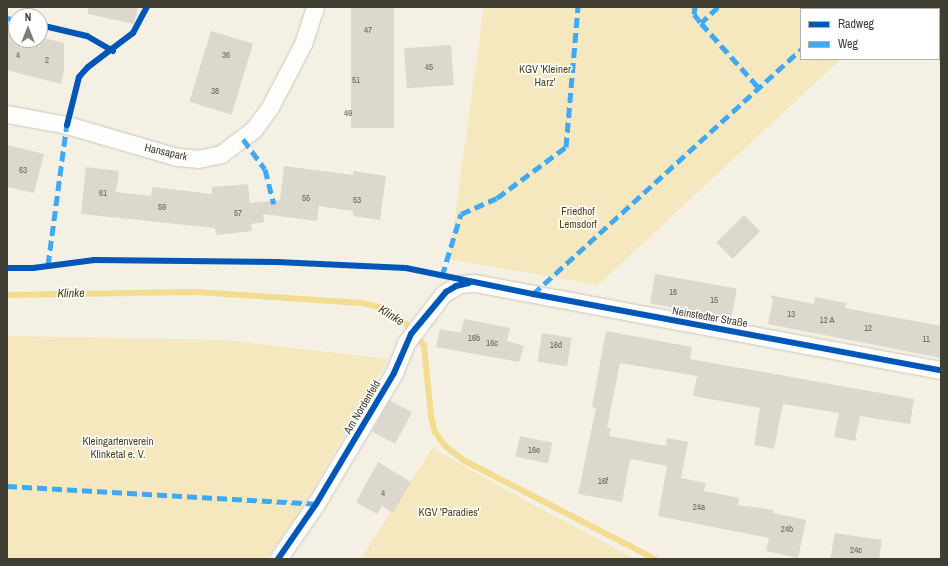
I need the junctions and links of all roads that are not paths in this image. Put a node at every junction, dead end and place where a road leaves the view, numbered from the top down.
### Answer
1 (315, 7) edge
2 (7, 114) edge
3 (475, 283) joint
4 (941, 370) edge
5 (278, 559) edge

1 - 2 street, Hansapark
3 - 4 street, Neinstedter Straße
3 - 5 street, Am Nordenfeld

